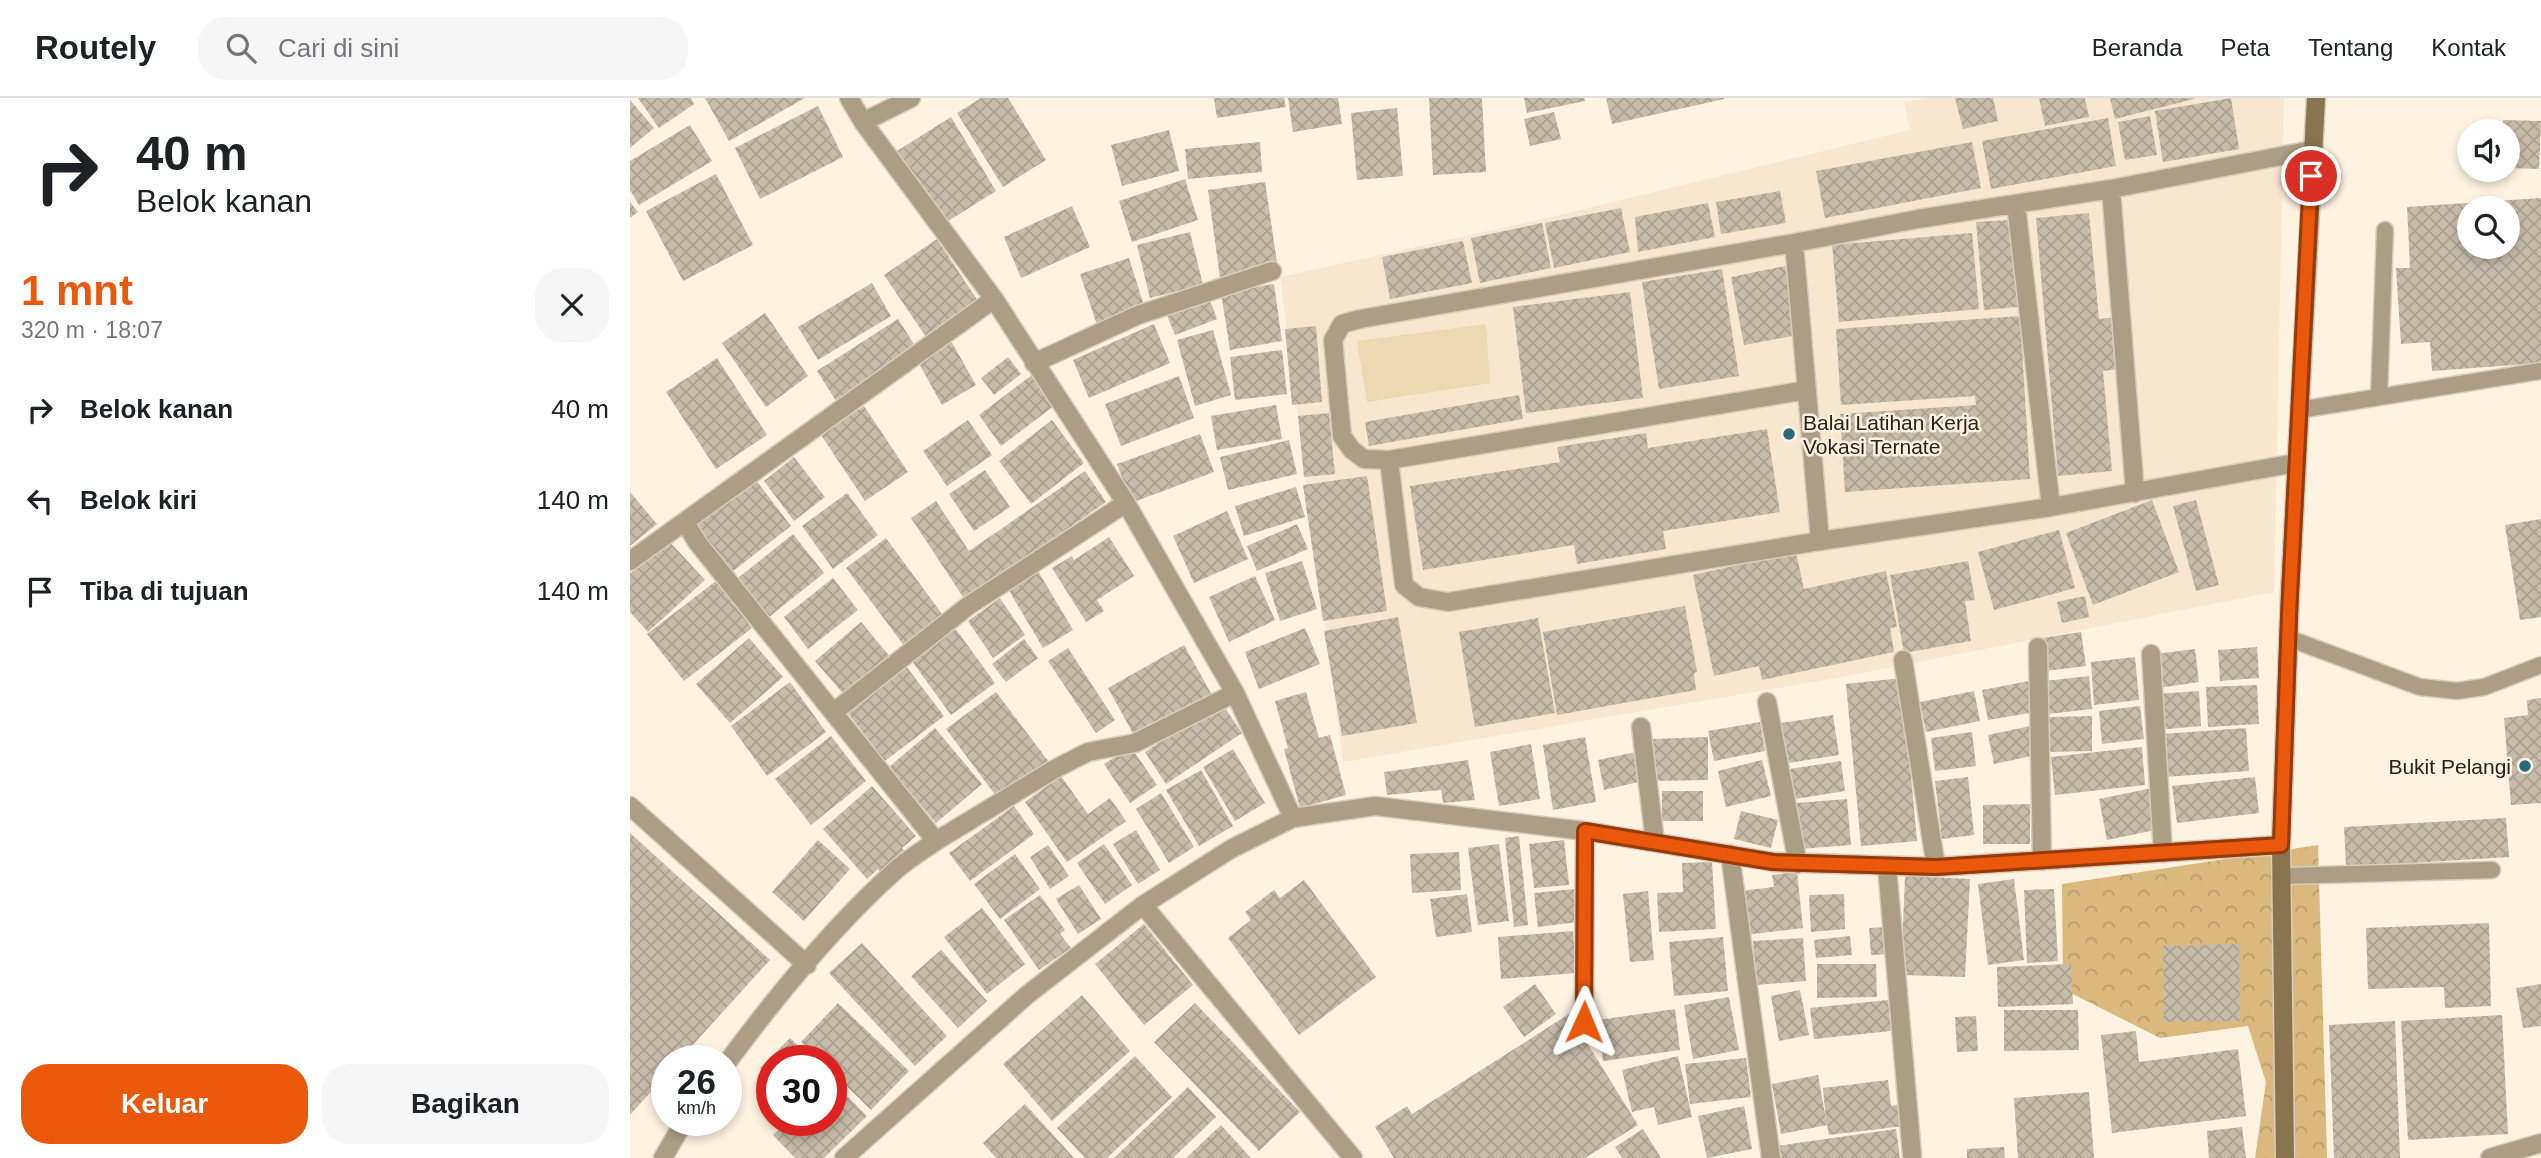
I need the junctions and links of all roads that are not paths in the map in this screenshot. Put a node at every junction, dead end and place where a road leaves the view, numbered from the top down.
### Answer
1 (849, 98) edge
2 (911, 98) edge
3 (2316, 98) edge
4 (863, 122) junction
5 (2312, 150) junction
6 (2111, 188) junction
7 (2016, 204) junction
8 (2385, 230) dead end
9 (1794, 243) junction
10 (1272, 271) dead end
11 (994, 299) junction
12 (1034, 363) junction
13 (2541, 371) edge
14 (1807, 390) junction
15 (2379, 397) junction
16 (2299, 410) junction
17 (1389, 460) junction
18 (2296, 463) junction
19 (2135, 493) junction
20 (1126, 503) junction
21 (2051, 508) junction
22 (685, 522) junction
23 (1820, 541) junction
24 (630, 561) edge
25 (2288, 638) junction
26 (2039, 647) dead end
27 (2151, 654) dead end
28 (1903, 660) dead end
29 (2541, 665) edge
30 (1235, 693) junction
31 (1767, 702) dead end
32 (834, 712) junction
33 (1641, 727) dead end
34 (630, 806) edge
35 (1293, 818) junction
36 (1585, 831) junction
37 (936, 841) junction
38 (1655, 842) junction
39 (2281, 845) junction
40 (1730, 853) junction
41 (2163, 853) junction
42 (2042, 861) junction
43 (1798, 864) junction
44 (1887, 867) junction
45 (1936, 867) junction
46 (2492, 870) dead end
47 (2283, 876) junction
48 (1143, 905) junction
49 (807, 965) junction
50 (1584, 1022) dead end
51 (740, 1045) edge
52 (676, 1136) edge
53 (2541, 1143) edge
54 (1912, 1155) dead end
55 (663, 1158) edge
56 (844, 1158) edge
57 (1353, 1158) edge
58 (1771, 1158) edge
59 (2286, 1158) edge
60 (2490, 1158) edge

1 - 4 street
2 - 4 street
3 - 5 street
4 - 11 street
5 - 6 street
5 - 16 street
6 - 7 street
6 - 19 street
7 - 9 street
7 - 21 street
8 - 15 lane
9 - 14 street
9 - 17 street
10 - 12 street
11 - 12 street
11 - 22 street
12 - 20 street
13 - 15 lane
14 - 17 street
14 - 23 street
15 - 16 lane
16 - 18 street
17 - 23 street
18 - 19 street
18 - 25 street
19 - 21 street
20 - 30 street
20 - 32 street
21 - 23 street
22 - 24 street
22 - 32 street
25 - 29 lane
25 - 39 street
26 - 42 street
27 - 41 street
28 - 45 street
30 - 35 street
30 - 37 street
31 - 43 street
32 - 37 street
33 - 38 street
34 - 49 street
35 - 36 street
35 - 48 street
36 - 38 street
36 - 50 street
37 - 49 street
38 - 40 street
39 - 41 street
39 - 47 street
40 - 43 street
40 - 58 street
41 - 42 street
42 - 45 street
43 - 44 street
44 - 45 street
44 - 54 street
46 - 47 lane
47 - 59 street
48 - 56 street
48 - 57 street
49 - 51 street
52 - 55 street
53 - 60 street

